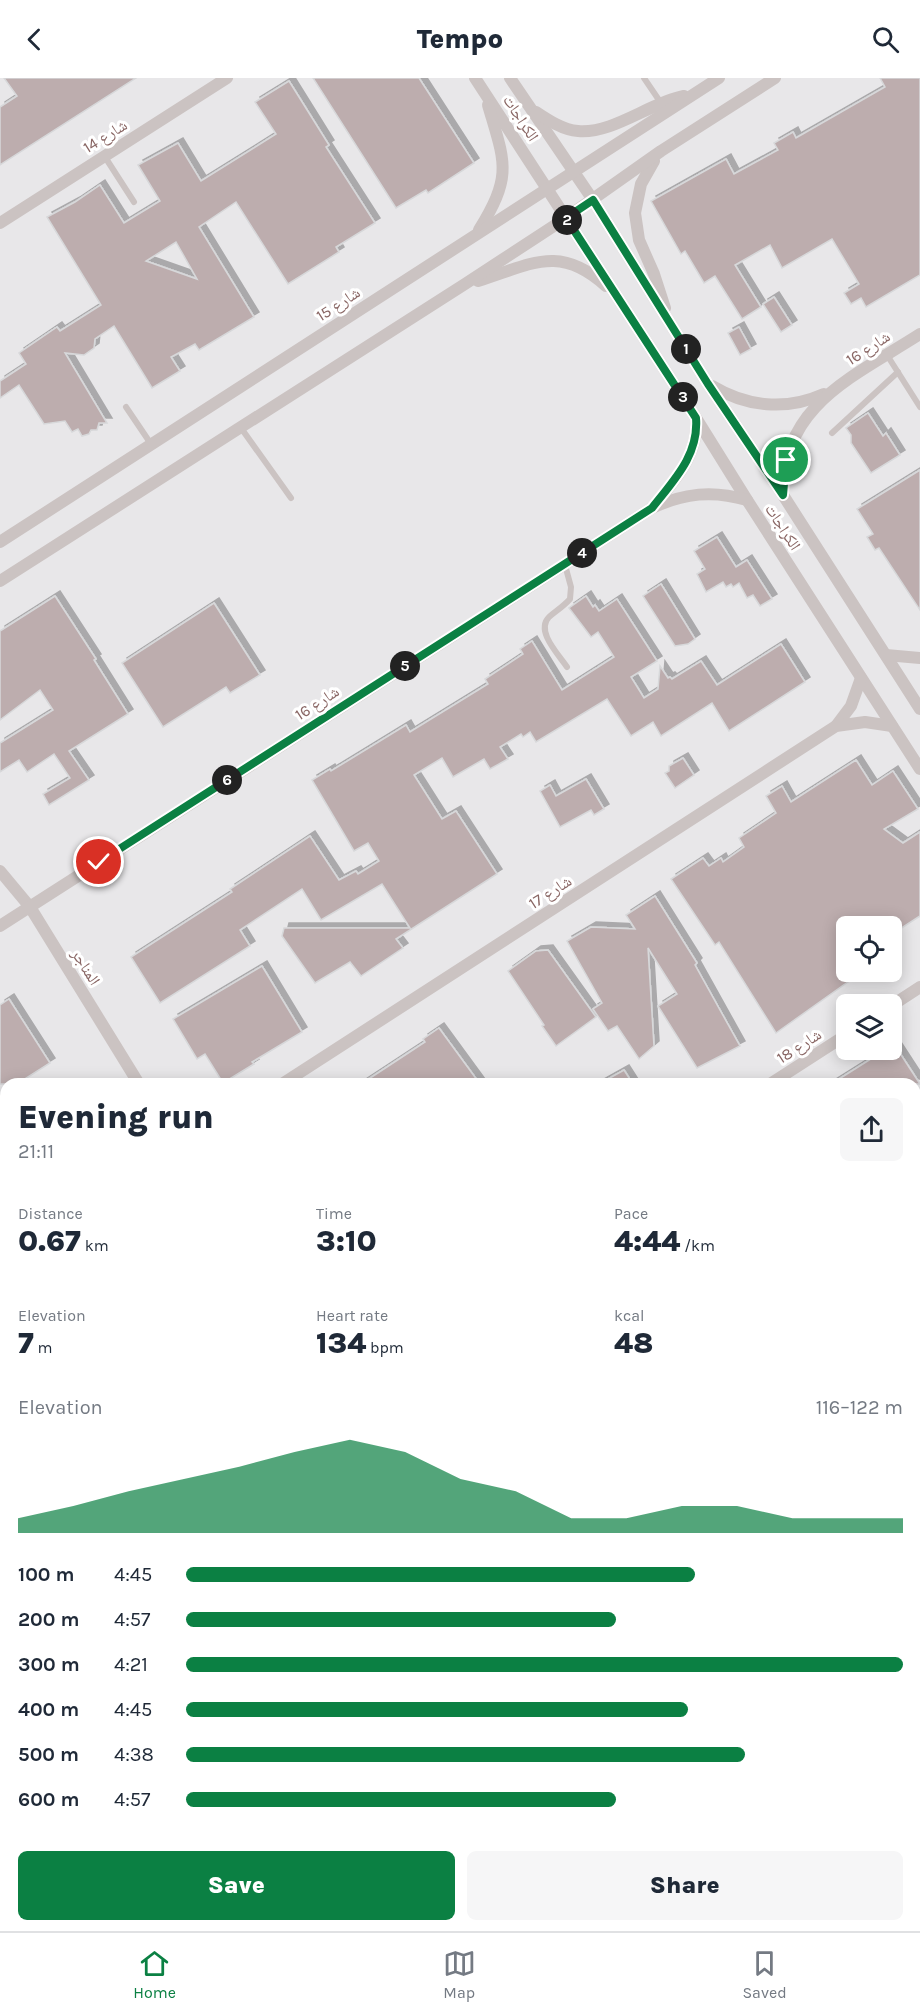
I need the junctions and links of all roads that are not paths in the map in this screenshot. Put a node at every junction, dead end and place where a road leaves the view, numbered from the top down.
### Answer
1 (227, 78) edge
2 (476, 78) edge
3 (510, 78) edge
4 (644, 78) edge
5 (719, 78) edge
6 (775, 78) edge
7 (483, 90) junction
8 (694, 94) junction
9 (661, 103) junction
10 (531, 108) junction
11 (661, 151) junction
12 (104, 156) junction
13 (573, 172) junction
14 (547, 189) junction
15 (593, 200) junction
16 (134, 202) dead end
17 (566, 218) junction
18 (0, 223) edge
19 (476, 235) junction
20 (465, 284) junction
21 (620, 300) junction
22 (670, 324) junction
23 (920, 334) edge
24 (887, 355) junction
25 (898, 372) junction
26 (708, 384) junction
27 (833, 390) junction
28 (126, 407) dead end
29 (920, 407) edge
30 (696, 418) junction
31 (241, 428) junction
32 (832, 434) dead end
33 (151, 444) junction
34 (783, 495) junction
35 (291, 498) dead end
36 (747, 500) junction
37 (652, 508) junction
38 (0, 542) edge
39 (564, 564) junction
40 (0, 581) edge
41 (886, 655) junction
42 (920, 658) edge
43 (567, 667) dead end
44 (861, 678) junction
45 (920, 710) edge
46 (836, 726) junction
47 (892, 726) junction
48 (920, 769) edge
49 (0, 871) edge
50 (30, 906) junction
51 (0, 926) edge
52 (920, 987) edge
53 (902, 999) edge
54 (836, 1041) edge
55 (135, 1078) edge
56 (291, 1078) edge
57 (779, 1078) edge

1 - 12 street, شارع 14
2 - 7 street, الكراجات
3 - 10 street, الكراجات
4 - 9 lane
5 - 8 street, شارع 15
6 - 11 street
7 - 14 street, الكراجات
7 - 19 street, الكراجات
8 - 9 street, شارع 15
8 - 13 street, شارع 15
9 - 10 street, شارع 15
10 - 13 street, الكراجات
11 - 15 street
11 - 22 street, الكراجات
12 - 16 lane
12 - 18 street, شارع 14
13 - 14 street, شارع 15
13 - 15 street, الكراجات
14 - 17 street, الكراجات
14 - 19 street, شارع 15
15 - 17 street
15 - 22 street, الكراجات
17 - 20 street
17 - 21 street, الكراجات
19 - 33 street, شارع 15
20 - 21 street
20 - 31 street
21 - 30 street, الكراجات
22 - 26 street, الكراجات
23 - 24 street, شارع 16
24 - 25 lane
24 - 27 street, شارع 16
25 - 29 lane
25 - 32 lane
26 - 27 street, شارع 16
26 - 34 street, الكراجات
27 - 34 street, شارع 16
28 - 33 lane
30 - 36 street, الكراجات
30 - 37 street, شارع 16
31 - 35 lane
31 - 40 street
33 - 38 street, شارع 15
34 - 41 street, الكراجات
36 - 37 street, شارع 16
36 - 44 street, الكراجات
37 - 39 street, شارع 16
39 - 43 lane
39 - 50 street, شارع 16
41 - 42 street
41 - 45 street, الكراجات
44 - 46 street, شارع 17
44 - 47 street, الكراجات
46 - 47 street, شارع 17
46 - 56 street, شارع 17
47 - 48 street, الكراجات
49 - 50 street, المناجر
50 - 51 street, شارع 16
50 - 55 street, المناجر
52 - 53 street
54 - 57 street, شارع 18

